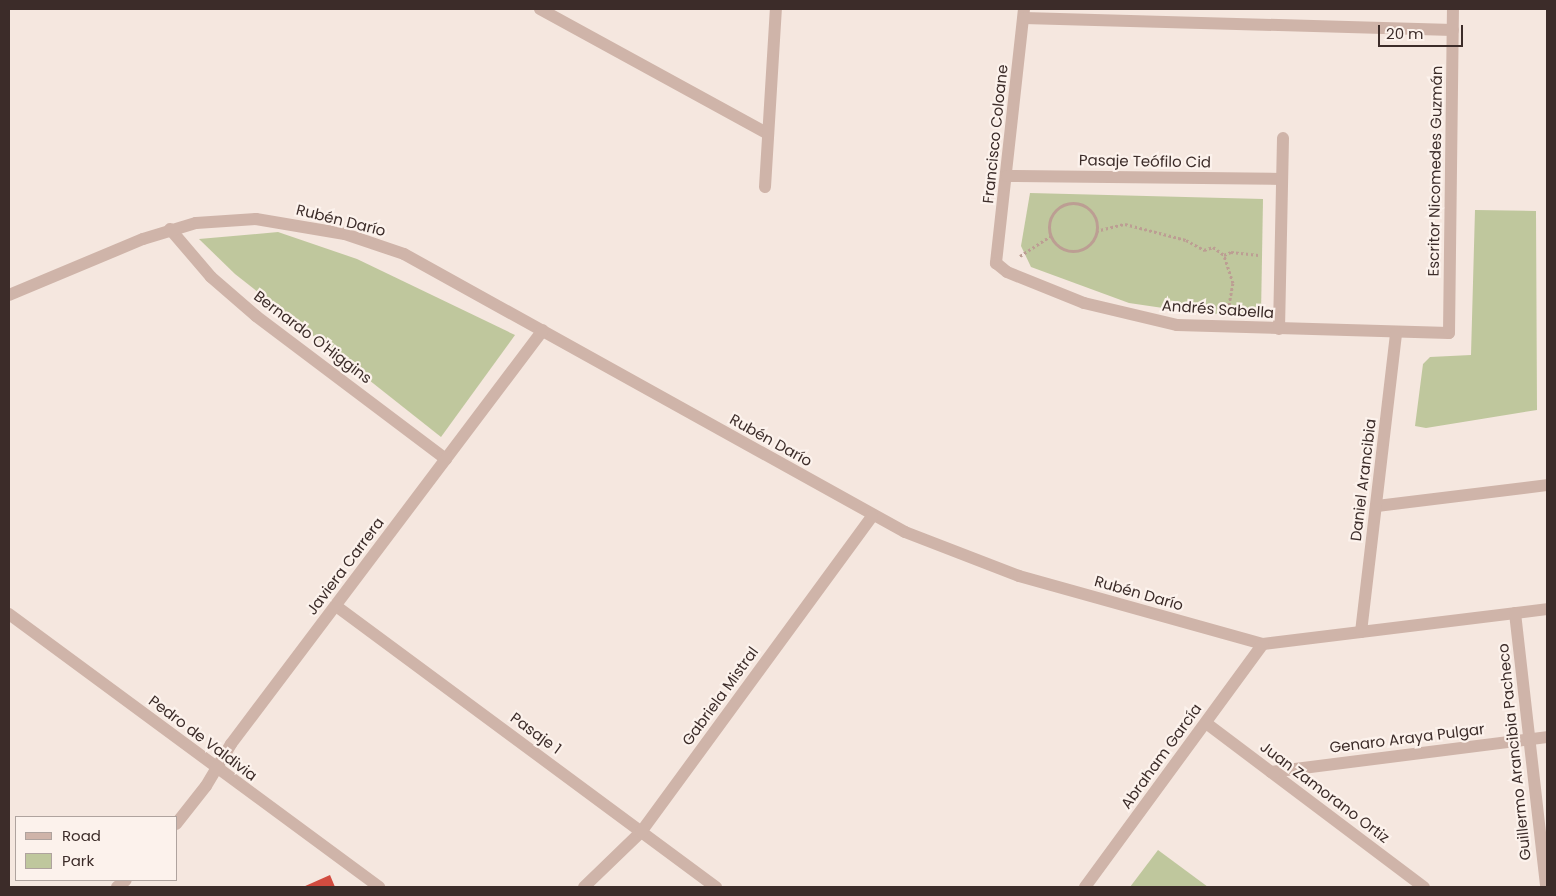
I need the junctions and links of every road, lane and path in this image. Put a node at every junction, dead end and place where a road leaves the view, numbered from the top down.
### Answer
1 (540, 9) edge
2 (776, 9) edge
3 (1453, 9) edge
4 (1024, 14) edge
5 (1453, 30) junction
6 (768, 134) junction
7 (1283, 138) dead end
8 (1007, 176) junction
9 (1282, 179) junction
10 (765, 187) dead end
11 (170, 230) junction
12 (1096, 231) junction
13 (1051, 236) junction
14 (1224, 255) junction
15 (1280, 258) junction
16 (998, 265) junction
17 (9, 296) edge
18 (1229, 328) junction
19 (1279, 329) junction
20 (543, 330) junction
21 (1396, 332) junction
22 (1449, 333) joint
23 (446, 459) junction
24 (1547, 485) edge
25 (1377, 506) junction
26 (872, 516) junction
27 (336, 606) junction
28 (1547, 609) edge
29 (1515, 613) junction
30 (9, 614) edge
31 (1361, 632) junction
32 (1263, 644) junction
33 (1206, 723) junction
34 (1547, 737) edge
35 (1529, 739) junction
36 (217, 768) junction
37 (1271, 772) junction
38 (178, 821) edge
39 (641, 832) junction
40 (378, 887) edge
41 (584, 887) edge
42 (716, 887) edge
43 (1085, 887) edge
44 (1424, 887) edge
45 (1546, 887) edge

1 - 6 street
2 - 6 street
3 - 5 street, Escritor Nicomedes Guzmán
4 - 5 street
4 - 8 street, Francisco Coloane
5 - 22 street, Escritor Nicomedes Guzmán
6 - 10 street
7 - 9 street
8 - 9 street, Pasaje Teófilo Cid
8 - 16 street, Francisco Coloane
9 - 15 street
11 - 17 street, Rubén Darío
11 - 20 street, Rubén Darío
11 - 23 street, Bernardo O'Higgins
12 - 13 path
12 - 13 path
12 - 14 path
13 - 16 path
14 - 15 path
14 - 18 path
15 - 19 street
16 - 18 street, Andrés Sabella
18 - 19 street, Andrés Sabella
19 - 21 street, Andrés Sabella
20 - 23 street, Javiera Carrera
20 - 26 street, Rubén Darío
21 - 22 street, Andrés Sabella
21 - 25 street, Daniel Arancibia
23 - 27 street, Javiera Carrera
24 - 25 street
25 - 31 street, Daniel Arancibia
26 - 32 street, Rubén Darío
26 - 39 street, Gabriela Mistral
27 - 36 street, Javiera Carrera
27 - 39 street, Pasaje 1
28 - 29 street, Rubén Darío
29 - 31 street, Rubén Darío
29 - 35 street, Guillermo Arancibia Pacheco
30 - 36 street, Pedro de Valdivia
31 - 32 street, Rubén Darío
32 - 33 street, Abraham García
33 - 37 street, Juan Zamorano Ortiz
33 - 43 street, Abraham García
34 - 35 street, Genaro Araya Pulgar
35 - 37 street, Genaro Araya Pulgar
35 - 45 street, Guillermo Arancibia Pacheco
36 - 38 street, Javiera Carrera
36 - 40 street, Pedro de Valdivia
37 - 44 street, Juan Zamorano Ortiz
39 - 41 street, Gabriela Mistral
39 - 42 street, Pasaje 1

